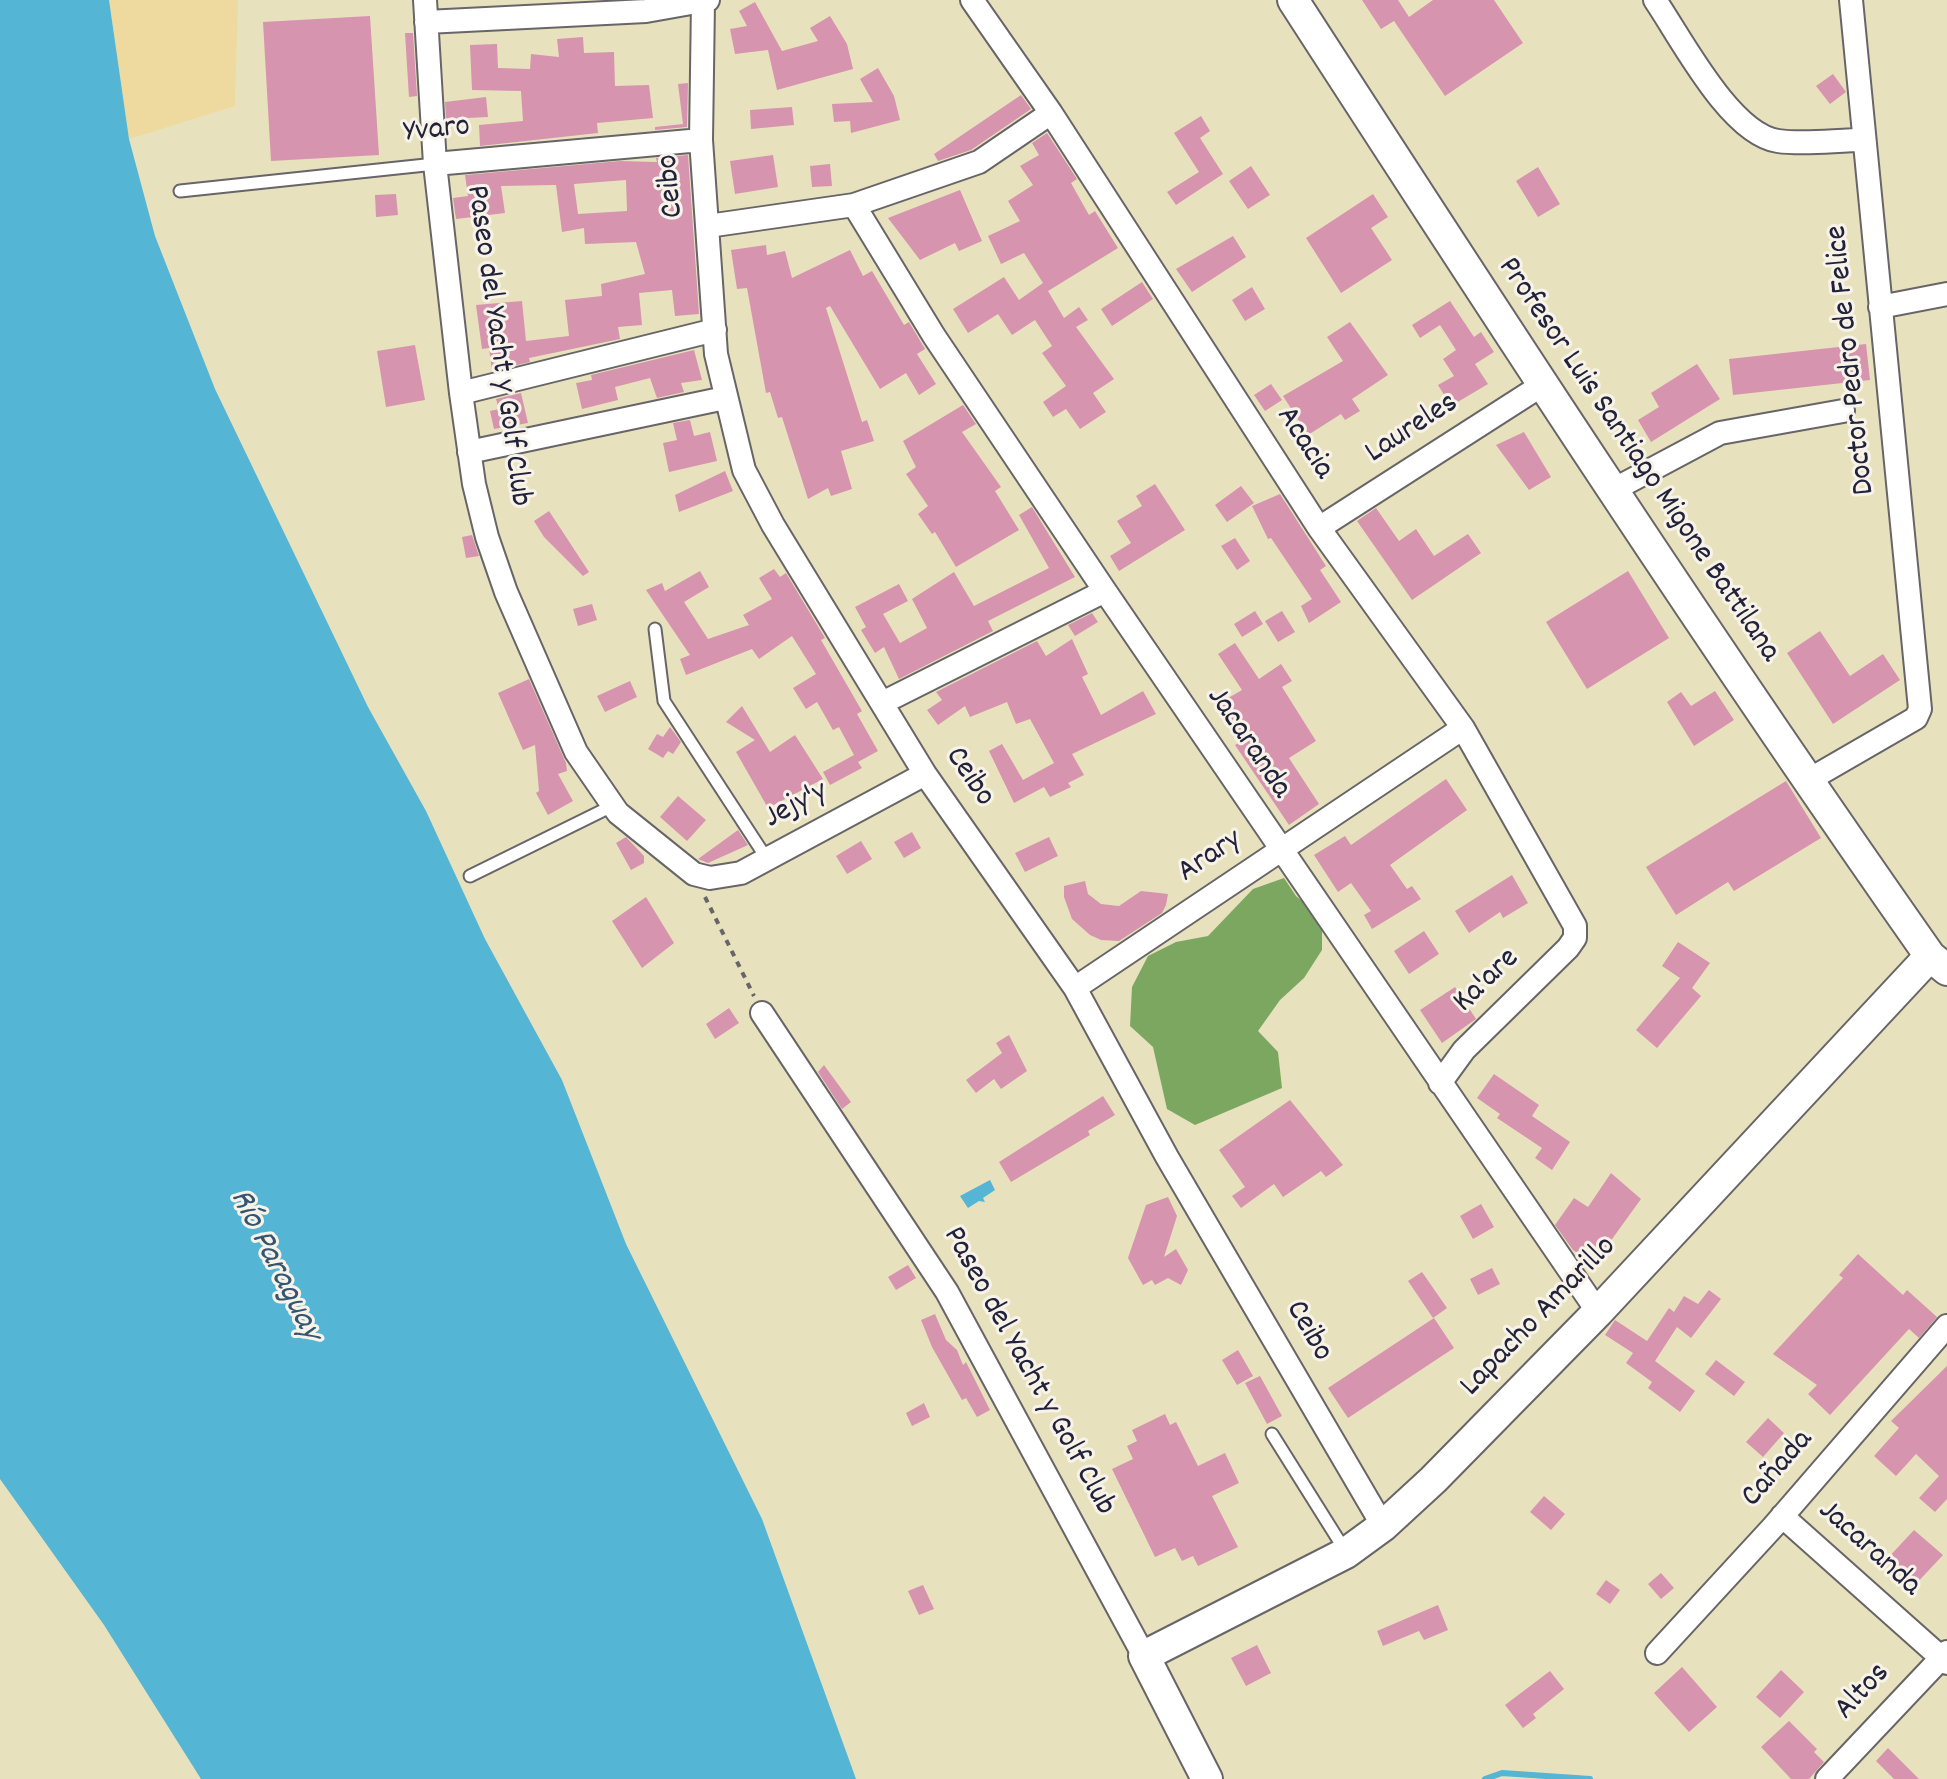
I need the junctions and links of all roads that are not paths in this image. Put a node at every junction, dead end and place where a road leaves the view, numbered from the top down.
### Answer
1 (972, 0) edge
2 (1293, 0) edge
3 (1655, 0) edge
4 (1851, 0) edge
5 (706, 1) edge
6 (425, 11) edge
7 (1051, 113) junction
8 (701, 140) junction
9 (1864, 140) junction
10 (435, 164) junction
11 (180, 191) dead end
12 (854, 205) junction
13 (708, 226) junction
14 (1947, 294) edge
15 (1880, 307) junction
16 (715, 330) junction
17 (1542, 385) junction
18 (461, 393) junction
19 (725, 398) junction
20 (1843, 411) dead end
21 (469, 452) junction
22 (1613, 490) junction
23 (1319, 528) junction
24 (1105, 591) junction
25 (655, 629) dead end
26 (884, 702) junction
27 (1463, 728) junction
28 (925, 774) junction
29 (1807, 781) junction
30 (612, 806) junction
31 (1280, 851) junction
32 (767, 859) junction
33 (694, 874) joint
34 (470, 876) dead end
35 (1575, 926) joint
36 (1939, 963) edge
37 (1075, 988) junction
38 (762, 1013) road end
39 (1440, 1083) junction
40 (1598, 1312) junction
41 (1947, 1326) edge
42 (1272, 1434) dead end
43 (1782, 1516) junction
44 (1383, 1526) junction
45 (1346, 1553) junction
46 (1657, 1653) dead end
47 (1144, 1656) junction
48 (1945, 1658) edge
49 (1207, 1779) edge
50 (1827, 1779) edge

1 - 7 street, Acacia
2 - 17 main road, Profesor Luis Santiago Migone Battilana
3 - 9 street
4 - 9 street, Doctor Pedro de Felice
5 - 6 street
5 - 8 street, Ceibo
6 - 10 street, Paseo del Yacht y Golf Club
7 - 12 street
7 - 23 street, Acacia
8 - 10 street, Yvaro
8 - 13 street, Ceibo
9 - 15 street, Doctor Pedro de Felice
10 - 11 lane, Yvaro
10 - 18 street, Paseo del Yacht y Golf Club
12 - 13 street
12 - 24 street, Jacaranda
13 - 16 street, Ceibo
14 - 15 street
15 - 29 street, Doctor Pedro de Felice
16 - 18 street
16 - 19 street, Ceibo
17 - 22 main road, Profesor Luis Santiago Migone Battilana
17 - 23 street, Laureles
18 - 21 street, Paseo del Yacht y Golf Club
19 - 21 street
19 - 26 street, Ceibo
20 - 22 street
21 - 30 street, Paseo del Yacht y Golf Club
22 - 29 main road, Profesor Luis Santiago Migone Battilana
23 - 27 street, Acacia
24 - 26 street
24 - 31 street, Jacaranda
25 - 32 lane
26 - 28 street, Ceibo
27 - 31 street, Arary
27 - 35 street, Acacia
28 - 32 street, Jejy'y
28 - 37 street, Ceibo
29 - 36 main road, Profesor Luis Santiago Migone Battilana
30 - 33 street, Paseo del Yacht y Golf Club
30 - 34 lane
31 - 37 street, Arary
31 - 39 street, Jacaranda
32 - 33 street, Jejy'y
35 - 39 street, Ka'are
36 - 40 main road, Lapacho Amarillo
37 - 44 street, Ceibo
38 - 47 street, Paseo del Yacht y Golf Club
39 - 40 street, Jacaranda
40 - 44 main road, Lapacho Amarillo
41 - 43 street, Cañada
42 - 45 lane
43 - 46 street, Cañada
43 - 48 street, Jacaranda
44 - 45 main road, Lapacho Amarillo
45 - 47 main road, Lapacho Amarillo
47 - 49 main road, Paseo del Yacht y Golf Club
48 - 50 street, Altos

